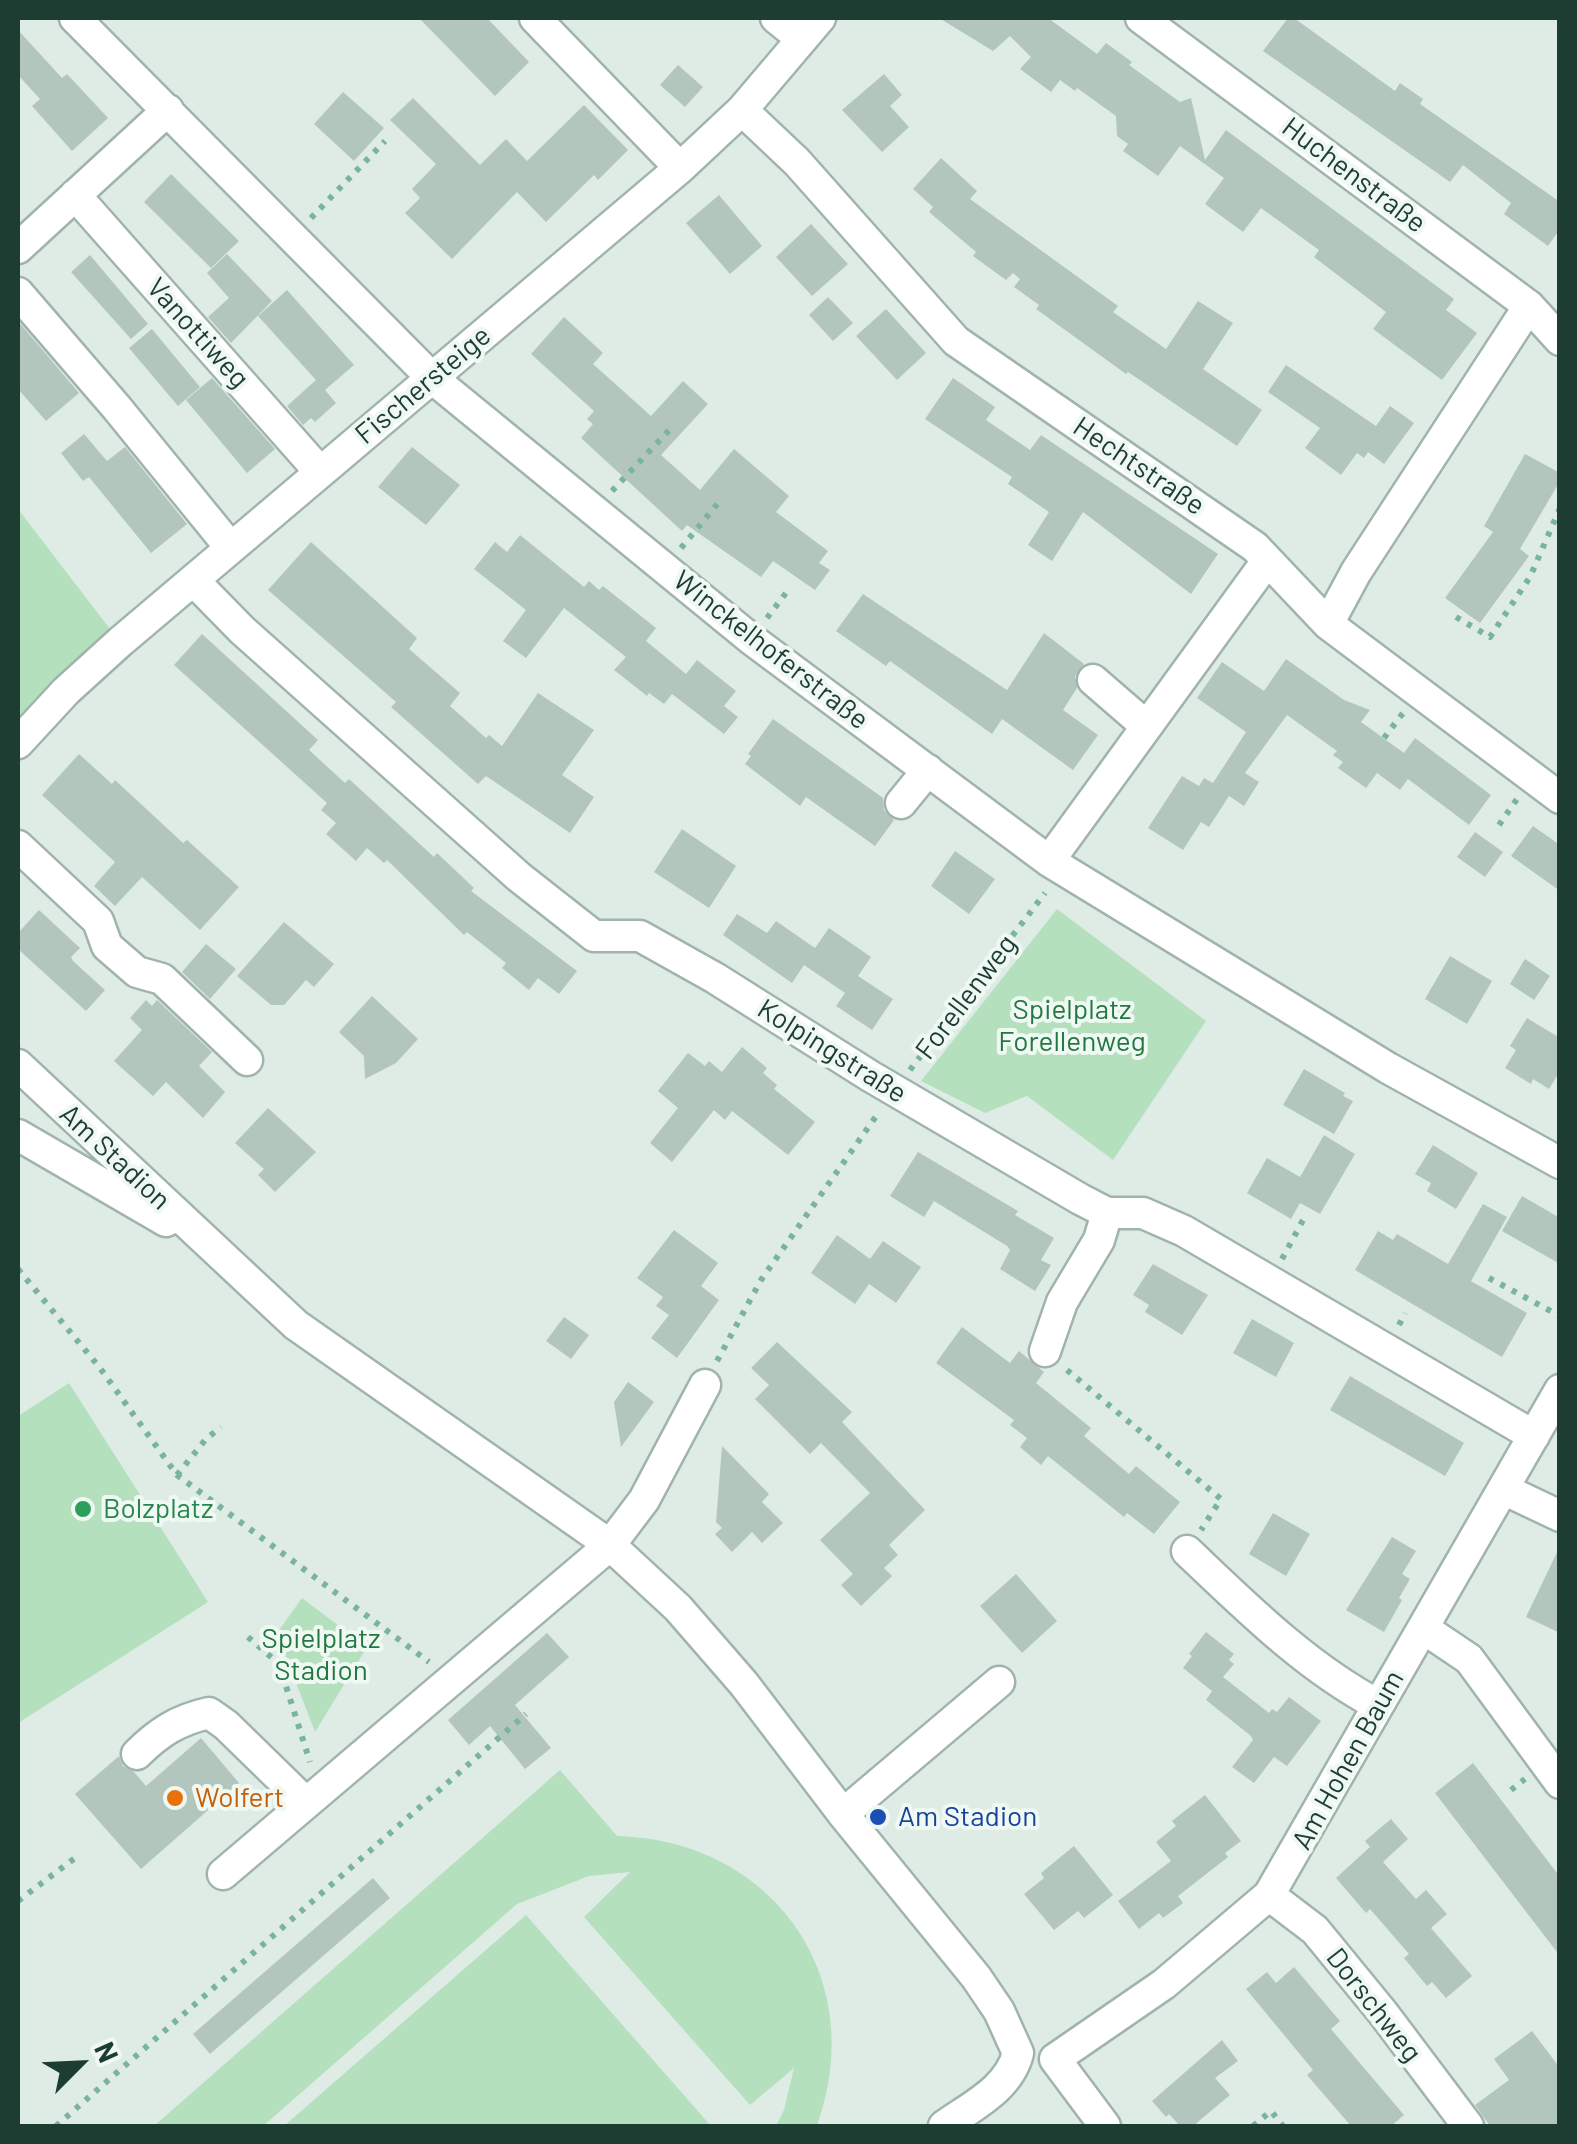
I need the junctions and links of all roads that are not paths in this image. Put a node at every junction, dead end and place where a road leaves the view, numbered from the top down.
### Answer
1 (75, 18) edge
2 (535, 18) edge
3 (776, 18) edge
4 (1141, 18) edge
5 (811, 28) edge
6 (168, 110) junction
7 (742, 110) junction
8 (680, 168) junction
9 (75, 195) junction
10 (18, 248) edge
11 (18, 293) edge
12 (1529, 306) junction
13 (1560, 340) edge
14 (432, 378) junction
15 (320, 472) junction
16 (230, 548) junction
17 (1267, 560) junction
18 (194, 581) junction
19 (1328, 624) junction
20 (1093, 680) dead end
21 (1145, 725) junction
22 (18, 742) edge
23 (928, 770) junction
24 (1560, 798) edge
25 (901, 803) dead end
26 (18, 846) edge
27 (1049, 861) junction
28 (247, 1060) dead end
29 (18, 1065) edge
30 (18, 1134) edge
31 (1560, 1162) edge
32 (1108, 1214) junction
33 (212, 1248) junction
34 (1044, 1350) road end
35 (705, 1384) road end
36 (1560, 1390) edge
37 (1534, 1436) junction
38 (1504, 1489) junction
39 (1560, 1516) edge
40 (610, 1545) junction
41 (1187, 1552) dead end
42 (1423, 1628) junction
43 (999, 1682) dead end
44 (1378, 1705) junction
45 (139, 1740) dead end
46 (1560, 1783) edge
47 (313, 1798) junction
48 (842, 1814) junction
49 (223, 1874) dead end
50 (1269, 1895) junction
51 (1018, 2053) junction
52 (1054, 2059) junction
53 (944, 2126) edge
54 (1106, 2126) edge
55 (1468, 2126) edge

1 - 6 street, Winckelhoferstraße
2 - 8 street
3 - 5 street
4 - 12 street, Huchenstraße
5 - 7 street, Fischersteige
6 - 9 street
6 - 14 street, Winckelhoferstraße
7 - 8 street, Fischersteige
7 - 17 street, Hechtstraße
8 - 14 street, Fischersteige
9 - 10 street
9 - 15 street, Vanottiweg
11 - 16 street
12 - 13 street, Huchenstraße
12 - 19 street
14 - 15 street, Fischersteige
14 - 23 street, Winckelhoferstraße
15 - 16 street, Fischersteige
16 - 18 street, Fischersteige
17 - 19 street, Hechtstraße
17 - 21 street
18 - 22 street, Fischersteige
18 - 32 street, Kolpingstraße
19 - 24 street, Hechtstraße
20 - 21 street
21 - 27 street
23 - 25 street
23 - 27 street, Winckelhoferstraße
26 - 28 street
27 - 31 street, Winckelhoferstraße
29 - 33 street, Am Stadion
30 - 33 street, Am Stadion
32 - 34 street
32 - 37 street, Kolpingstraße
33 - 40 street, Am Stadion
35 - 40 street
36 - 37 street, Am Hohen Baum
37 - 38 street, Am Hohen Baum
38 - 39 street
38 - 42 street, Am Hohen Baum
40 - 47 street
40 - 48 street, Am Stadion
41 - 44 street
42 - 44 street, Am Hohen Baum
42 - 46 street
43 - 48 street
44 - 50 street, Am Hohen Baum
45 - 47 street
47 - 49 street
48 - 51 street, Am Stadion
50 - 52 street, Am Hohen Baum
50 - 55 street, Dorschweg
51 - 52 street
51 - 53 street
52 - 54 street

